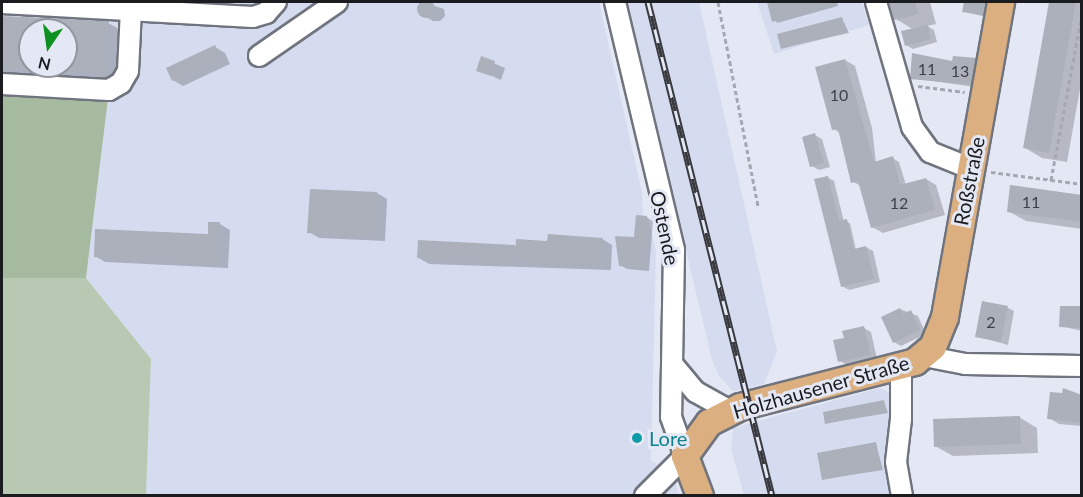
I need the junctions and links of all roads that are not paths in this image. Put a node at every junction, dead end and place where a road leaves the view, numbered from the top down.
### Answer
1 (276, 2) edge
2 (337, 2) edge
3 (615, 2) edge
4 (876, 2) edge
5 (1001, 2) edge
6 (2, 3) edge
7 (188, 7) edge
8 (131, 10) junction
9 (259, 56) dead end
10 (2, 84) edge
11 (972, 169) junction
12 (924, 356) junction
13 (673, 365) junction
14 (901, 366) junction
15 (1082, 366) edge
16 (730, 411) junction
17 (685, 456) junction
18 (645, 495) edge
19 (700, 495) edge
20 (902, 495) edge

1 - 7 street
2 - 9 street
3 - 13 street, Ostende
4 - 11 street
5 - 11 main road, Roßstraße
6 - 8 street
7 - 8 street
8 - 10 street
11 - 12 main road, Roßstraße
12 - 14 main road, Holzhausener Straße
12 - 15 street, Holzhausener Straße
13 - 16 street
13 - 17 street, Ostende
14 - 16 main road, Holzhausener Straße
14 - 20 street
16 - 17 main road, Holzhausener Straße
17 - 18 street, Holzhausener Straße
17 - 19 main road

